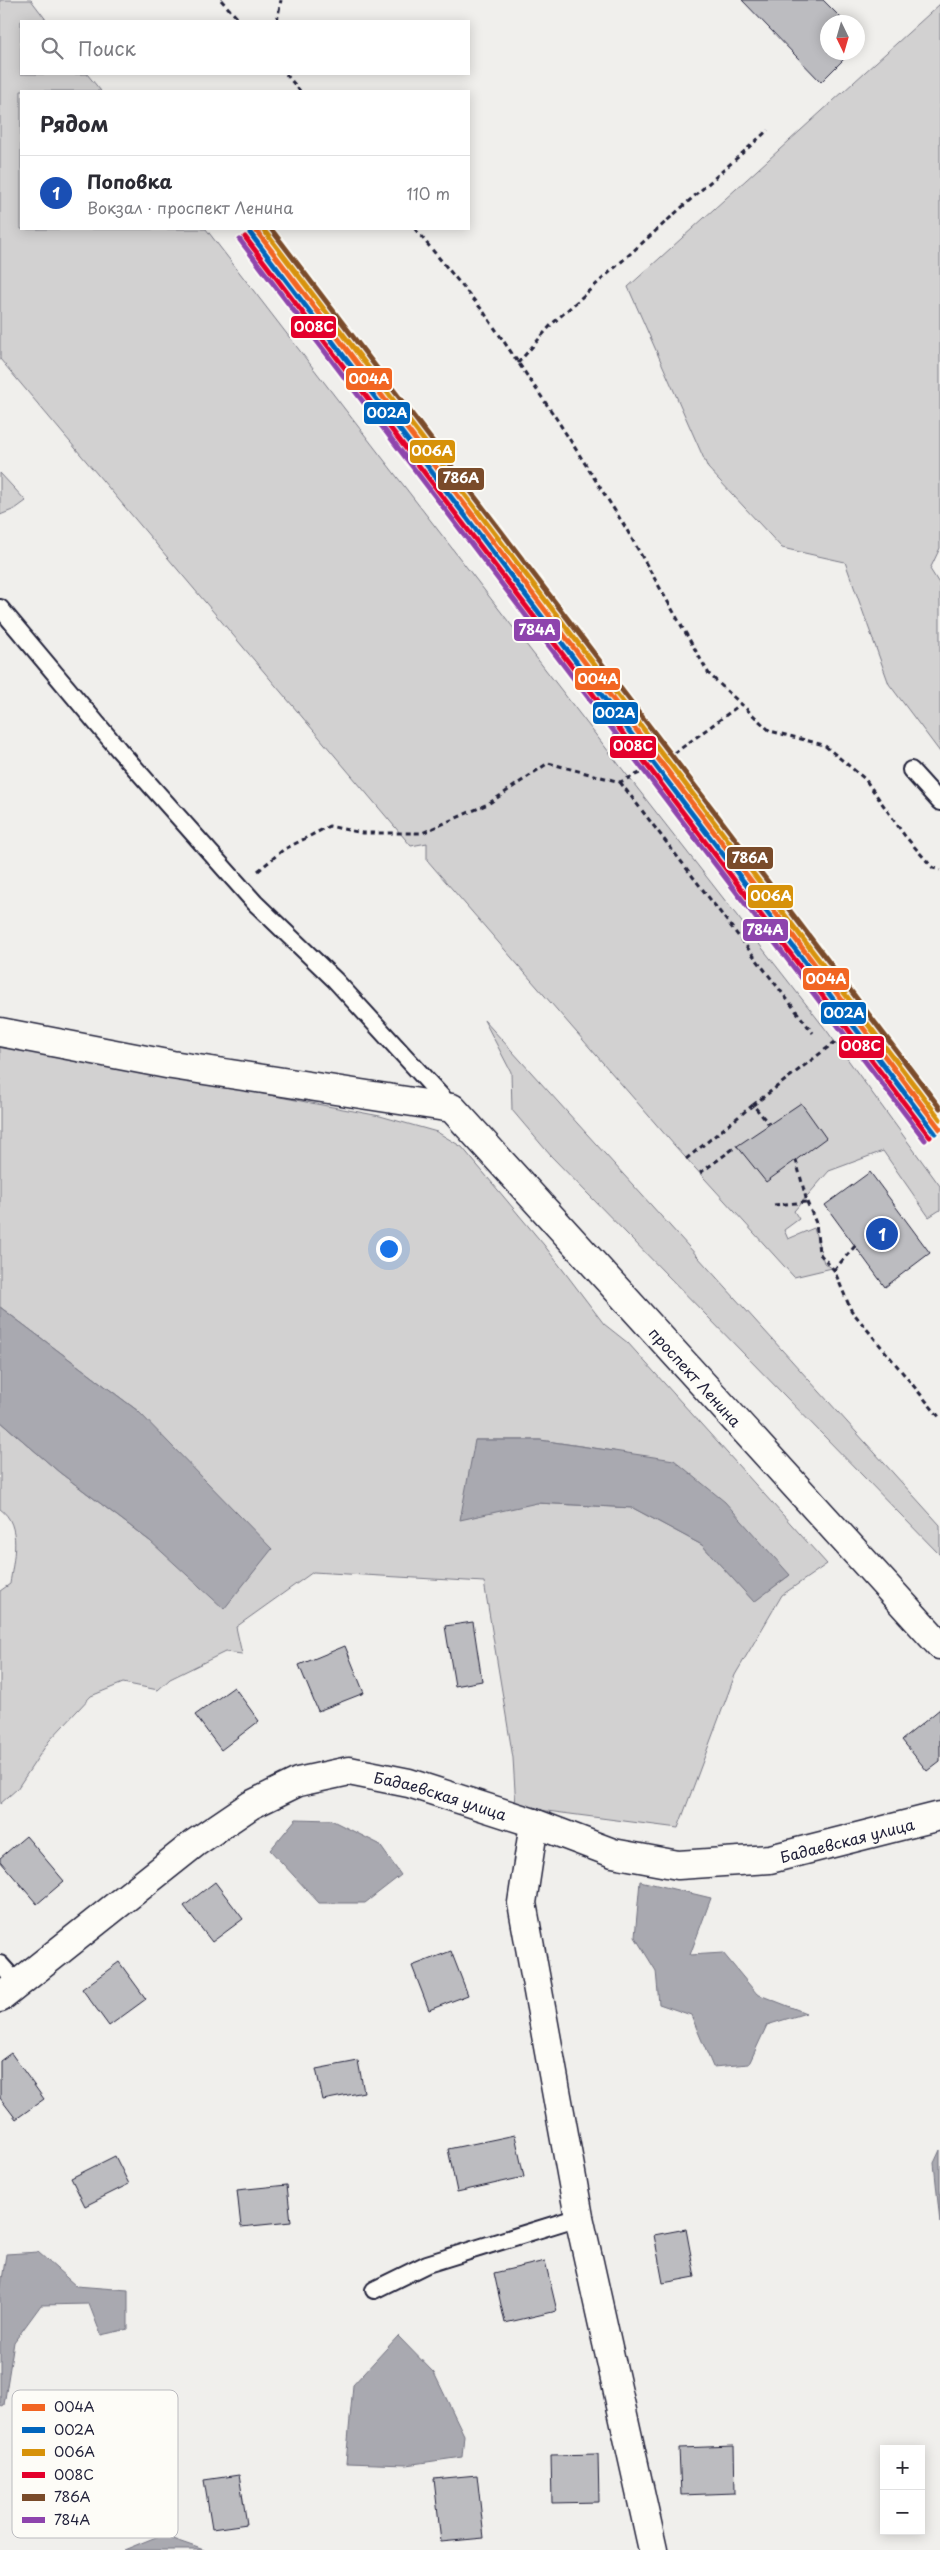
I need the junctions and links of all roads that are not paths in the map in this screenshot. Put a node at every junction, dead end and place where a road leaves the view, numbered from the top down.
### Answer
1 (0, 608) edge
2 (911, 770) dead end
3 (940, 802) edge
4 (0, 1032) edge
5 (452, 1108) junction
6 (940, 1645) edge
7 (940, 1816) edge
8 (534, 1824) junction
9 (6, 1982) edge
10 (579, 2216) junction
11 (374, 2290) dead end
12 (653, 2550) edge

1 - 5 lane
2 - 3 lane
4 - 5 street
5 - 6 street, проспект Ленина
7 - 8 street, Бадаевская улица
8 - 9 street, Бадаевская улица
8 - 10 street
10 - 11 lane
10 - 12 street

